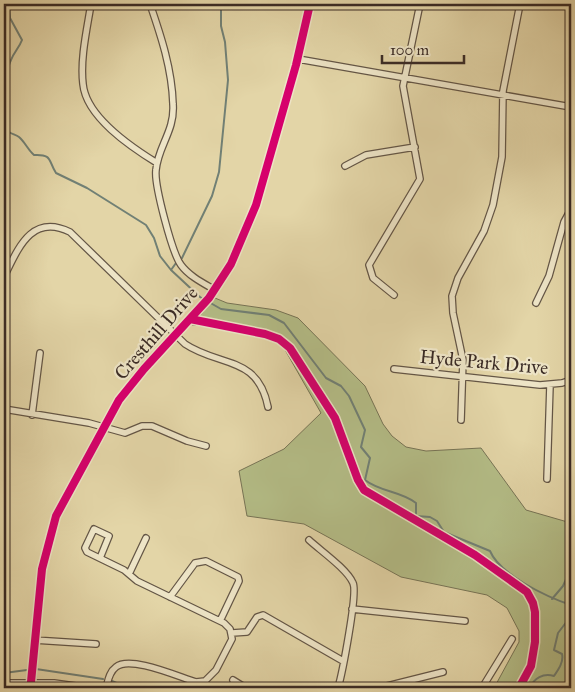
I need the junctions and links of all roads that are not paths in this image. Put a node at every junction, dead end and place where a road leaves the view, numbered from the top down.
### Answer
1 (91, 4) edge
2 (150, 4) edge
3 (310, 4) edge
4 (420, 4) edge
5 (520, 4) edge
6 (298, 58) junction
7 (404, 78) junction
8 (502, 94) junction
9 (571, 107) edge
10 (415, 146) junction
11 (157, 163) junction
12 (345, 166) dead end
13 (571, 209) edge
14 (4, 277) edge
15 (215, 290) junction
16 (394, 295) dead end
17 (536, 303) dead end
18 (174, 335) junction
19 (40, 353) dead end
20 (394, 369) dead end
21 (462, 376) junction
22 (571, 380) edge
23 (550, 385) junction
24 (268, 407) dead end
25 (4, 409) edge
26 (32, 415) junction
27 (461, 420) dead end
28 (104, 428) junction
29 (206, 446) dead end
30 (547, 479) dead end
31 (146, 538) dead end
32 (309, 540) dead end
33 (100, 558) junction
34 (129, 574) junction
35 (170, 597) junction
36 (352, 609) junction
37 (220, 621) junction
38 (465, 621) dead end
39 (232, 633) junction
40 (512, 639) dead end
41 (34, 640) junction
42 (96, 644) dead end
43 (343, 661) junction
44 (443, 672) dead end
45 (233, 680) dead end
46 (31, 682) junction
47 (4, 683) edge
48 (90, 688) edge
49 (106, 688) edge
50 (246, 688) edge
51 (338, 688) edge
52 (379, 688) edge
53 (482, 688) edge

1 - 11 street
2 - 11 street
3 - 6 street, Cresthill Drive
4 - 7 street
5 - 8 street
6 - 7 street
6 - 15 street, Cresthill Drive
7 - 8 street
7 - 10 street
8 - 9 street
8 - 21 street
10 - 12 street
10 - 16 street
11 - 15 street
13 - 17 street
14 - 18 street
15 - 18 street, Cresthill Drive
18 - 24 street
18 - 28 street, Cresthill Drive
19 - 26 street
20 - 21 street, Hyde Park Drive
21 - 23 street, Hyde Park Drive
21 - 27 street
22 - 23 street, Hyde Park Drive
23 - 30 street
25 - 26 street
26 - 28 street
28 - 29 street
28 - 41 street, Cresthill Drive
31 - 34 street
32 - 36 street
33 - 33 street
33 - 34 street
34 - 35 street
35 - 37 street
35 - 37 street
36 - 38 street
36 - 43 street
37 - 39 street
39 - 43 street
39 - 49 street
40 - 53 street
41 - 42 street
41 - 46 street, Cresthill Drive
43 - 51 street
44 - 52 street
45 - 50 street
46 - 47 street
46 - 48 street

